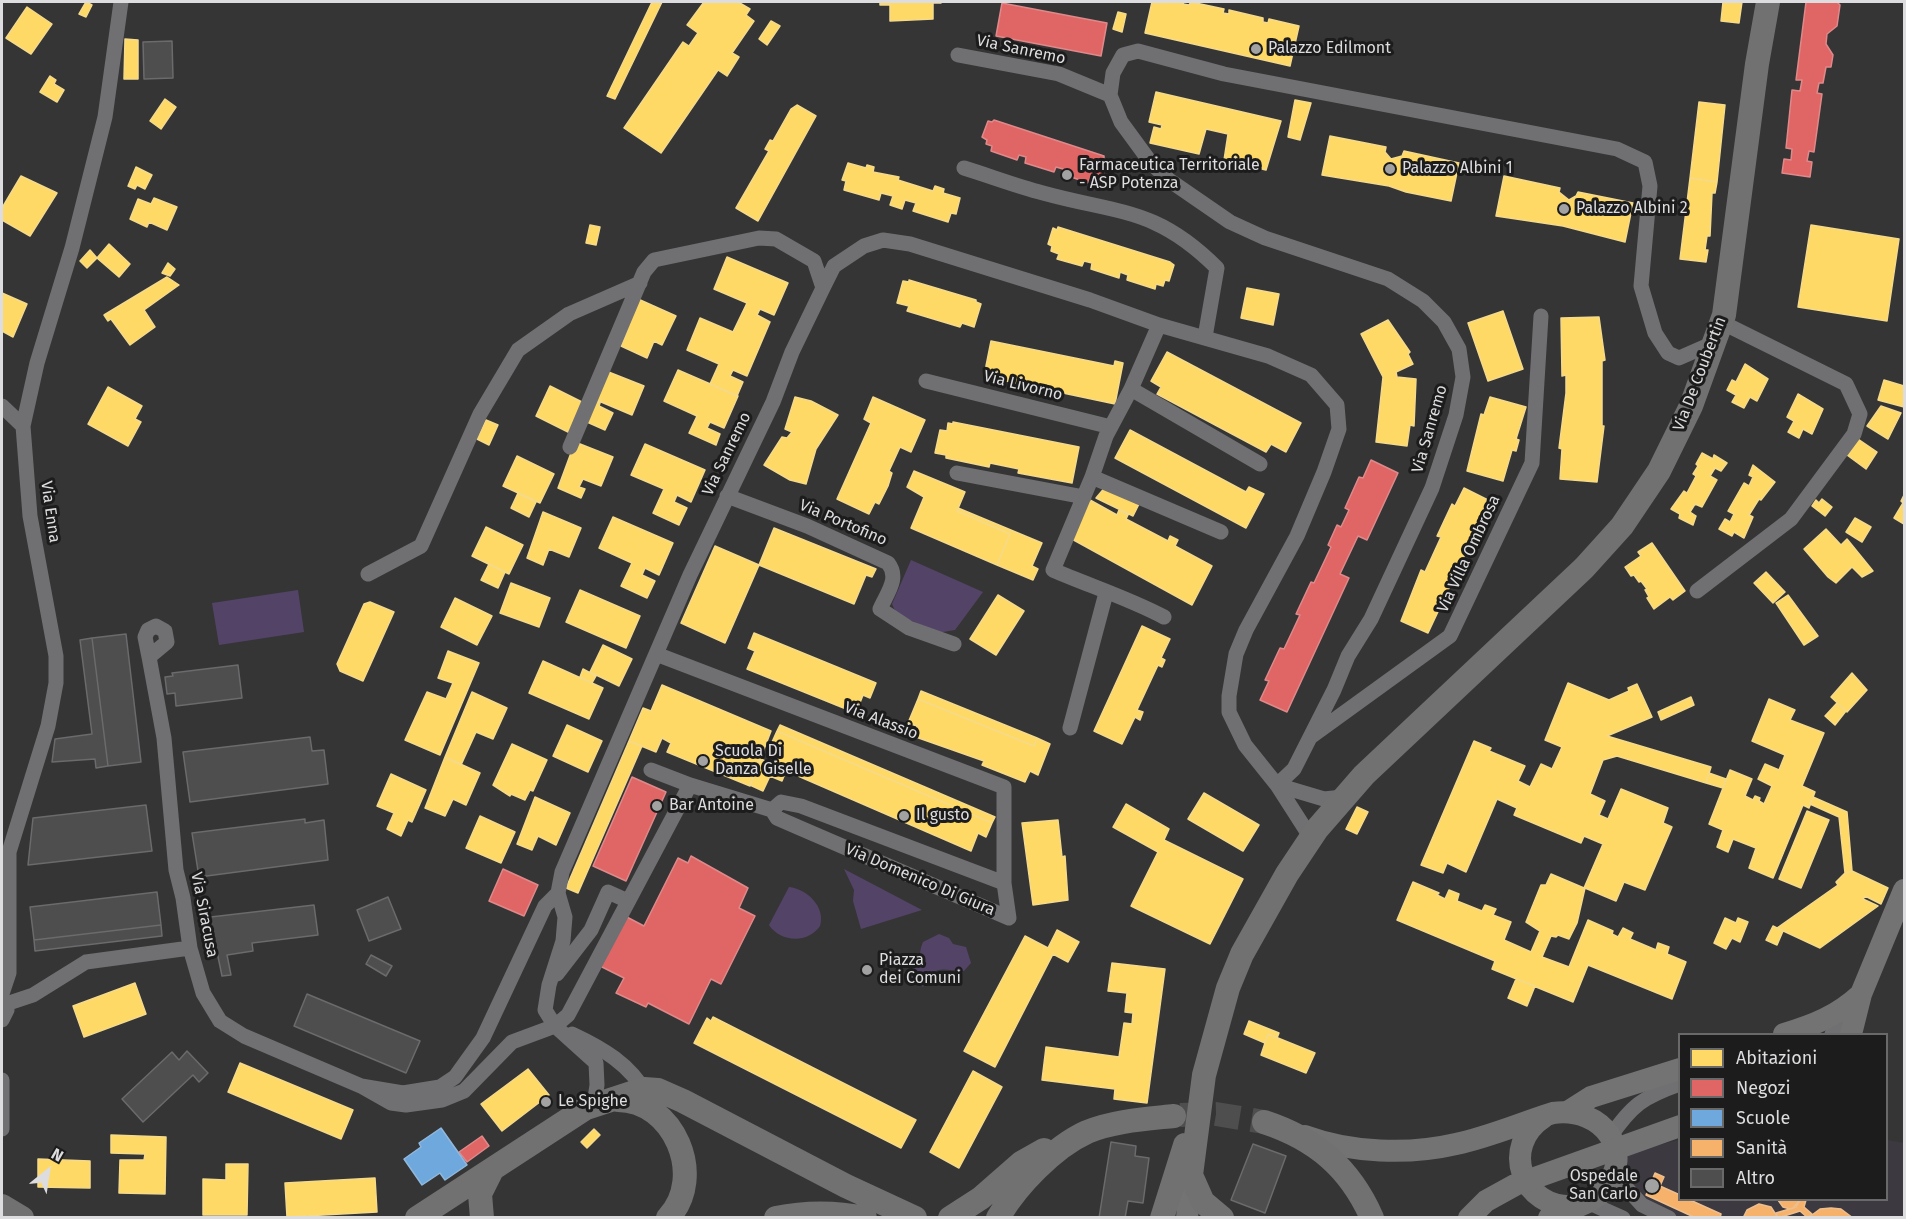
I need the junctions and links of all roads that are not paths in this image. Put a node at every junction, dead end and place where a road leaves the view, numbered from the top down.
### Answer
1 (121, 2) edge
2 (1768, 2) edge
3 (958, 55) dead end
4 (1110, 95) junction
5 (964, 168) dead end
6 (640, 283) junction
7 (823, 288) junction
8 (1541, 316) dead end
9 (1721, 322) junction
10 (1159, 325) junction
11 (1205, 337) junction
12 (1712, 344) junction
13 (926, 381) dead end
14 (1131, 389) junction
15 (2, 405) edge
16 (22, 426) junction
17 (1111, 427) junction
18 (570, 447) dead end
19 (1260, 464) dead end
20 (957, 473) dead end
21 (1092, 477) junction
22 (727, 496) junction
23 (1084, 497) junction
24 (1221, 532) dead end
25 (368, 574) dead end
26 (1697, 591) dead end
27 (1106, 593) junction
28 (1164, 617) dead end
29 (954, 644) dead end
30 (656, 654) junction
31 (149, 657) dead end
32 (1070, 728) dead end
33 (1310, 738) junction
34 (651, 770) dead end
35 (690, 785) junction
36 (1277, 785) junction
37 (1343, 798) junction
38 (772, 810) junction
39 (1311, 838) junction
40 (1004, 883) junction
41 (1905, 890) edge
42 (558, 893) junction
43 (628, 901) junction
44 (190, 948) junction
45 (549, 984) junction
46 (1861, 994) junction
47 (3, 999) edge
48 (2, 1020) edge
49 (555, 1026) junction
50 (1853, 1026) edge
51 (1790, 1033) edge
52 (1836, 1033) edge
53 (1678, 1070) edge
54 (2, 1080) edge
55 (1678, 1085) edge
56 (361, 1086) junction
57 (650, 1100) junction
58 (603, 1102) junction
59 (1198, 1109) junction
60 (1561, 1112) junction
61 (1173, 1116) tunnel mouth
62 (1264, 1122) tunnel mouth
63 (1678, 1127) edge
64 (2, 1129) edge
65 (1287, 1130) junction
66 (1087, 1132) junction
67 (1610, 1137) junction
68 (491, 1172) junction
69 (1613, 1173) junction
70 (1191, 1175) junction
71 (1581, 1204) junction
72 (2, 1206) edge
73 (22, 1218) edge
74 (417, 1218) edge
75 (482, 1218) edge
76 (668, 1218) edge
77 (776, 1218) edge
78 (865, 1218) edge
79 (915, 1218) edge
80 (950, 1218) edge
81 (998, 1218) edge
82 (1162, 1218) edge
83 (1187, 1218) edge
84 (1222, 1218) edge
85 (1372, 1218) edge
86 (1469, 1218) edge
87 (1549, 1218) edge
88 (1623, 1218) edge
89 (1669, 1218) edge

1 - 16 street, Via Enna
2 - 9 main road, Via De Coubertin
3 - 4 street, Via Sanremo
4 - 12 street
4 - 33 street, Via Sanremo
5 - 11 street
6 - 7 street
6 - 18 street
6 - 25 street
7 - 10 street, Via Sanremo
7 - 22 street, Via Sanremo
8 - 33 street, Via Villa Ombrosa
9 - 12 main road, Via De Coubertin
9 - 26 street
10 - 11 street, Via Sanremo
10 - 14 street
11 - 36 street, Via Sanremo
12 - 37 main road, Via De Coubertin
13 - 17 street, Via Livorno
14 - 17 street
14 - 19 street
15 - 16 street
16 - 47 street, Via Enna
17 - 21 street
20 - 23 street
21 - 23 street
21 - 24 street
22 - 29 street, Via Portofino
22 - 30 street, Via Sanremo
23 - 27 street
27 - 28 street
27 - 32 street
30 - 40 street, Via Alassio
30 - 42 street, Via Sanremo
31 - 44 street, Via Siracusa
33 - 36 street, Via Sanremo
34 - 35 street, Via Domenico Di Giura
35 - 38 street, Via Domenico Di Giura
35 - 43 street
36 - 37 street
36 - 39 street, Via Sanremo
37 - 39 main road, Via De Coubertin
38 - 40 street, Via Domenico Di Giura
38 - 40 street, Via Domenico Di Giura
39 - 59 main road, Via De Coubertin
41 - 46 main road
42 - 45 street, Via Sanremo
42 - 56 street, Via Siracusa
43 - 45 street
43 - 49 street
44 - 47 street
44 - 56 street, Via Siracusa
45 - 49 street, Via Sanremo
46 - 50 main road
46 - 51 main road
47 - 48 street, Via Enna
49 - 56 street, Via Siracusa
49 - 57 street
49 - 58 street
50 - 52 street
53 - 60 main road
54 - 64 street
55 - 67 street
57 - 58 main road
57 - 76 main road
57 - 79 main road
58 - 68 main road
59 - 70 main road
59 - 82 main road
60 - 65 main road
60 - 67 main road
60 - 71 main road
61 - 66 main road
62 - 65 main road
63 - 86 main road, bridge
65 - 85 main road
66 - 80 main road
66 - 81 main road
67 - 69 main road
68 - 74 main road
68 - 75 main road
69 - 71 main road
69 - 89 street
70 - 83 main road
70 - 84 main road
71 - 87 main road
71 - 88 street
72 - 73 main road
77 - 78 main road

